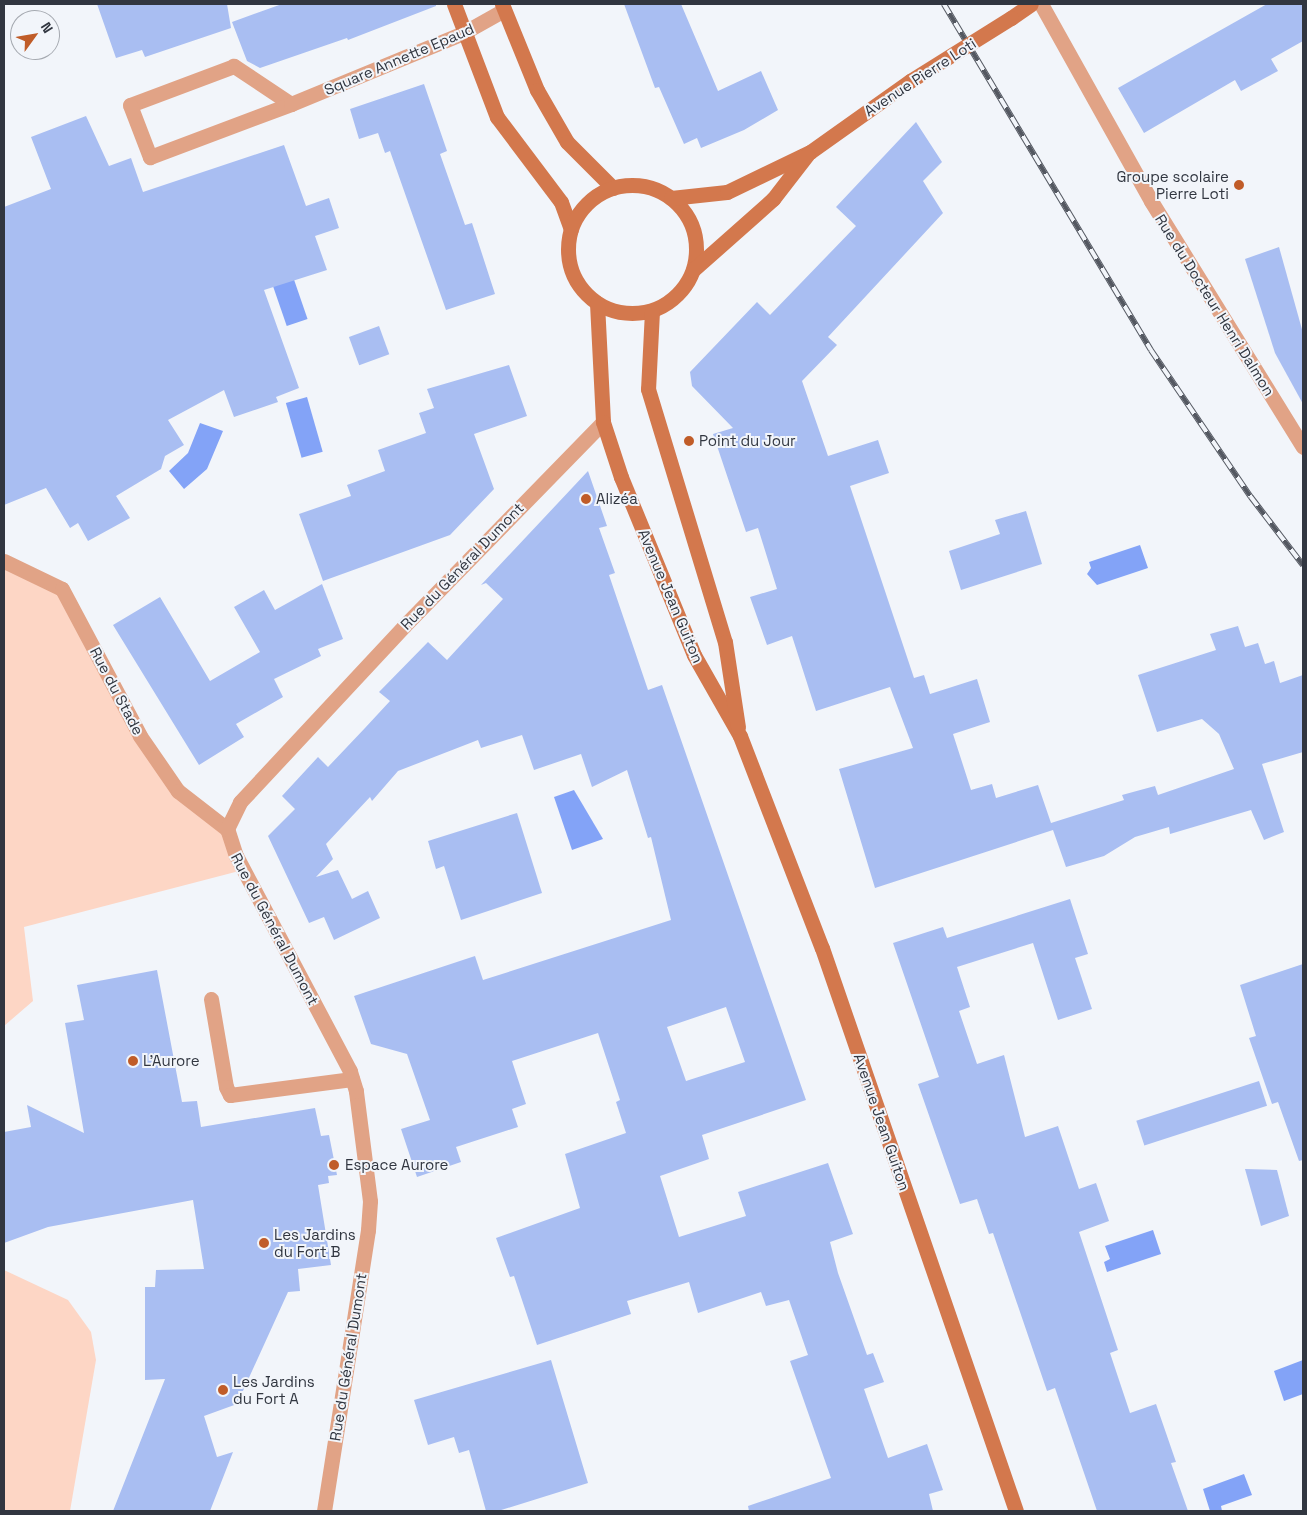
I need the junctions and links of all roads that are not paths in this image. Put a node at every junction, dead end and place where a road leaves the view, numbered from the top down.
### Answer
1 (454, 4) edge
2 (1031, 4) edge
3 (1041, 4) edge
4 (503, 7) edge
5 (463, 34) junction
6 (291, 104) junction
7 (810, 152) junction
8 (613, 188) junction
9 (671, 198) junction
10 (571, 229) junction
11 (693, 270) junction
12 (597, 303) junction
13 (652, 311) junction
14 (603, 422) junction
15 (1303, 447) edge
16 (4, 561) edge
17 (740, 736) junction
18 (227, 829) junction
19 (211, 999) dead end
20 (352, 1079) junction
21 (324, 1511) edge
22 (1016, 1511) edge

1 - 5 main road
2 - 7 main road, Avenue Pierre Loti, bridge
3 - 15 street, Rue du Docteur Henri Dalmon
4 - 5 street, Square Annette Epaud
4 - 8 main road
5 - 6 street, Square Annette Epaud
5 - 10 main road
6 - 6 street, Square Annette Epaud
7 - 9 main road, Avenue Pierre Loti
7 - 11 main road, Avenue Pierre Loti
8 - 9 main road
8 - 10 main road
9 - 11 main road
10 - 12 main road
11 - 13 main road
12 - 13 main road
12 - 14 main road, Avenue Jean Guiton
13 - 17 main road, Avenue Jean Guiton
14 - 17 main road, Avenue Jean Guiton
14 - 18 street, Rue du Général Dumont
16 - 18 street, Rue du Stade
17 - 22 main road, Avenue Jean Guiton
18 - 20 street, Rue du Général Dumont
19 - 20 street
20 - 21 street, Rue du Général Dumont

